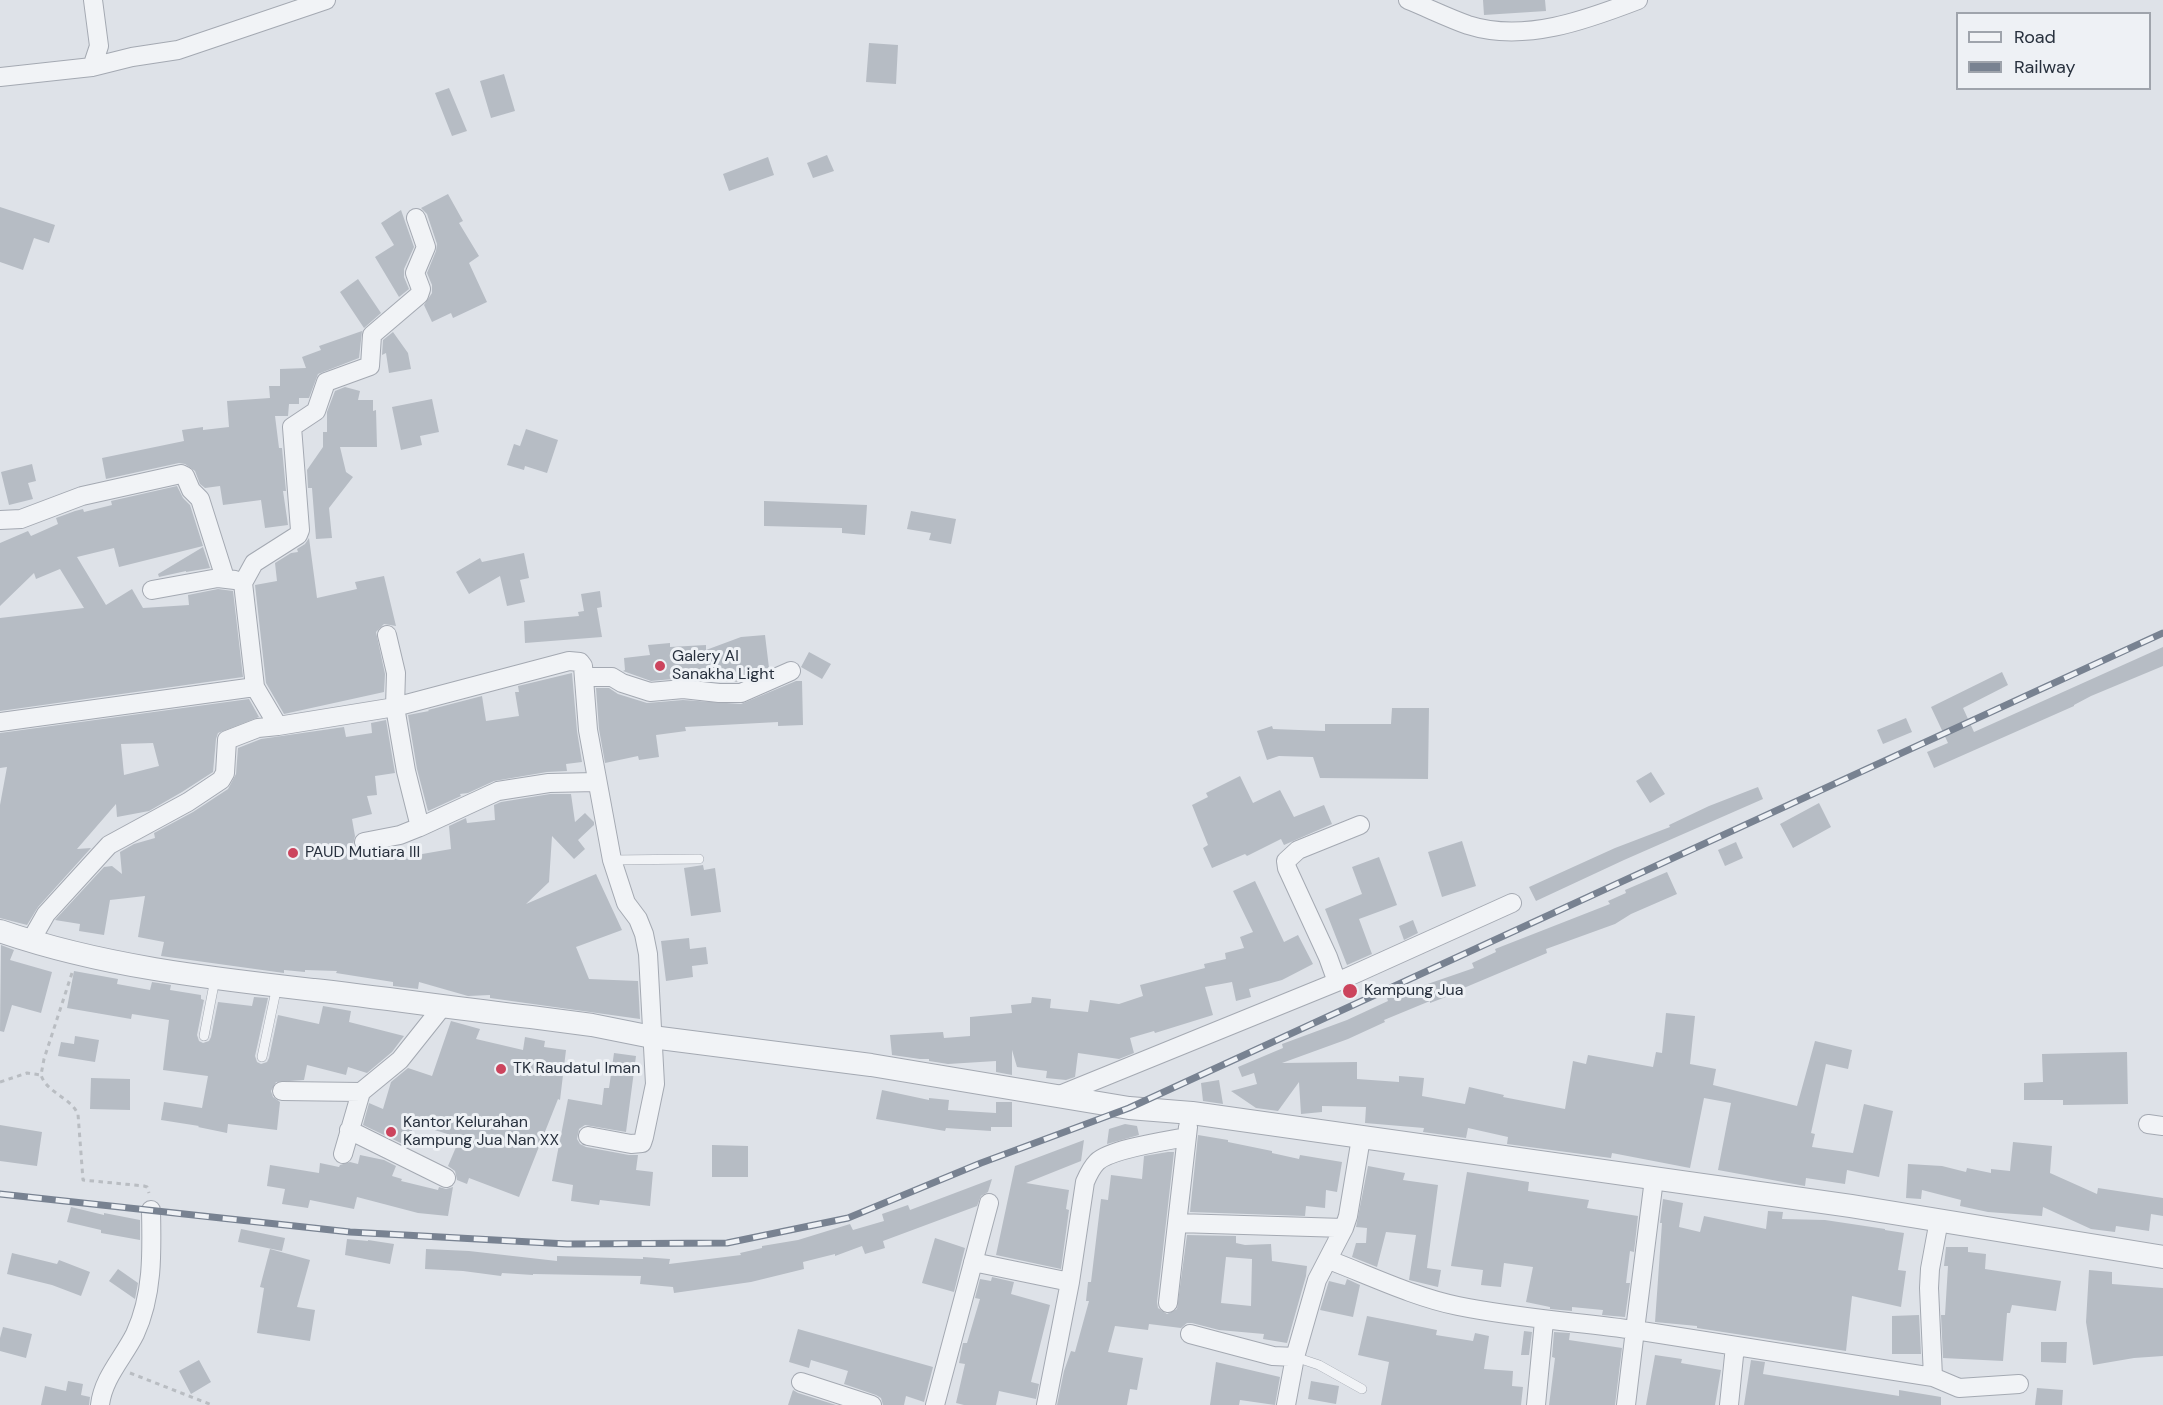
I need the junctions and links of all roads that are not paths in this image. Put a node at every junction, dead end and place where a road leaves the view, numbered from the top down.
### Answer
1 (93, 0) edge
2 (326, 0) edge
3 (1408, 0) edge
4 (1638, 0) edge
5 (92, 67) junction
6 (0, 77) edge
7 (416, 218) dead end
8 (0, 520) edge
9 (234, 580) junction
10 (152, 590) dead end
11 (387, 635) dead end
12 (791, 671) dead end
13 (584, 677) junction
14 (255, 687) junction
15 (395, 708) junction
16 (0, 722) edge
17 (278, 726) junction
18 (596, 782) junction
19 (1360, 825) dead end
20 (420, 827) junction
21 (364, 842) dead end
22 (699, 859) dead end
23 (612, 860) junction
24 (1512, 903) dead end
25 (0, 931) edge
26 (30, 942) junction
27 (215, 978) junction
28 (1337, 982) junction
29 (277, 986) junction
30 (442, 1006) junction
31 (204, 1035) dead end
32 (652, 1037) junction
33 (262, 1057) dead end
34 (282, 1091) dead end
35 (360, 1092) junction
36 (1057, 1096) junction
37 (1192, 1113) junction
38 (349, 1130) junction
39 (588, 1136) dead end
40 (1186, 1137) junction
41 (1360, 1138) junction
42 (343, 1154) dead end
43 (446, 1178) dead end
44 (1654, 1179) junction
45 (989, 1203) dead end
46 (151, 1210) road end
47 (1939, 1220) junction
48 (1177, 1223) junction
49 (1344, 1228) junction
50 (2163, 1257) edge
51 (1329, 1260) junction
52 (973, 1262) junction
53 (1070, 1282) junction
54 (1168, 1302) dead end
55 (1544, 1321) junction
56 (1635, 1330) junction
57 (1190, 1334) dead end
58 (1735, 1346) junction
59 (1295, 1358) junction
60 (1933, 1377) junction
61 (801, 1382) dead end
62 (2019, 1384) dead end
63 (1362, 1389) dead end
64 (1958, 1397) edge
65 (100, 1405) edge
66 (872, 1405) edge
67 (935, 1405) edge
68 (1046, 1405) edge
69 (1286, 1405) edge
70 (1536, 1405) edge
71 (1626, 1405) edge
72 (1729, 1405) edge

1 - 5 street
2 - 5 street
3 - 4 street
5 - 6 street
7 - 9 street
8 - 9 street
9 - 10 street
9 - 14 street
11 - 15 street
12 - 13 street
13 - 15 street
13 - 18 street
14 - 16 street
14 - 17 street
15 - 17 street
15 - 20 street
17 - 26 street
18 - 20 street
18 - 23 street
19 - 28 street
20 - 21 street
22 - 23 lane
23 - 32 street
24 - 28 street
25 - 26 street
26 - 27 street
27 - 29 street
27 - 31 lane
28 - 36 street
29 - 30 street
29 - 33 lane
30 - 32 street
30 - 35 street
32 - 36 street
32 - 39 street
34 - 35 street
35 - 38 street
36 - 37 street
37 - 40 street
37 - 41 street
38 - 42 street
38 - 43 street
40 - 48 street
40 - 53 street
41 - 44 street
41 - 49 street
44 - 47 street
44 - 56 street
45 - 52 street
46 - 65 street
47 - 50 street
47 - 60 street
48 - 49 street
48 - 54 street
49 - 51 street
51 - 55 street
51 - 59 street
52 - 53 street
52 - 67 street
53 - 68 street
55 - 56 street
55 - 70 street
56 - 58 street
56 - 71 street
57 - 59 street
58 - 60 street
58 - 72 street
59 - 63 lane
59 - 69 street
60 - 64 street
61 - 66 street
62 - 64 street

